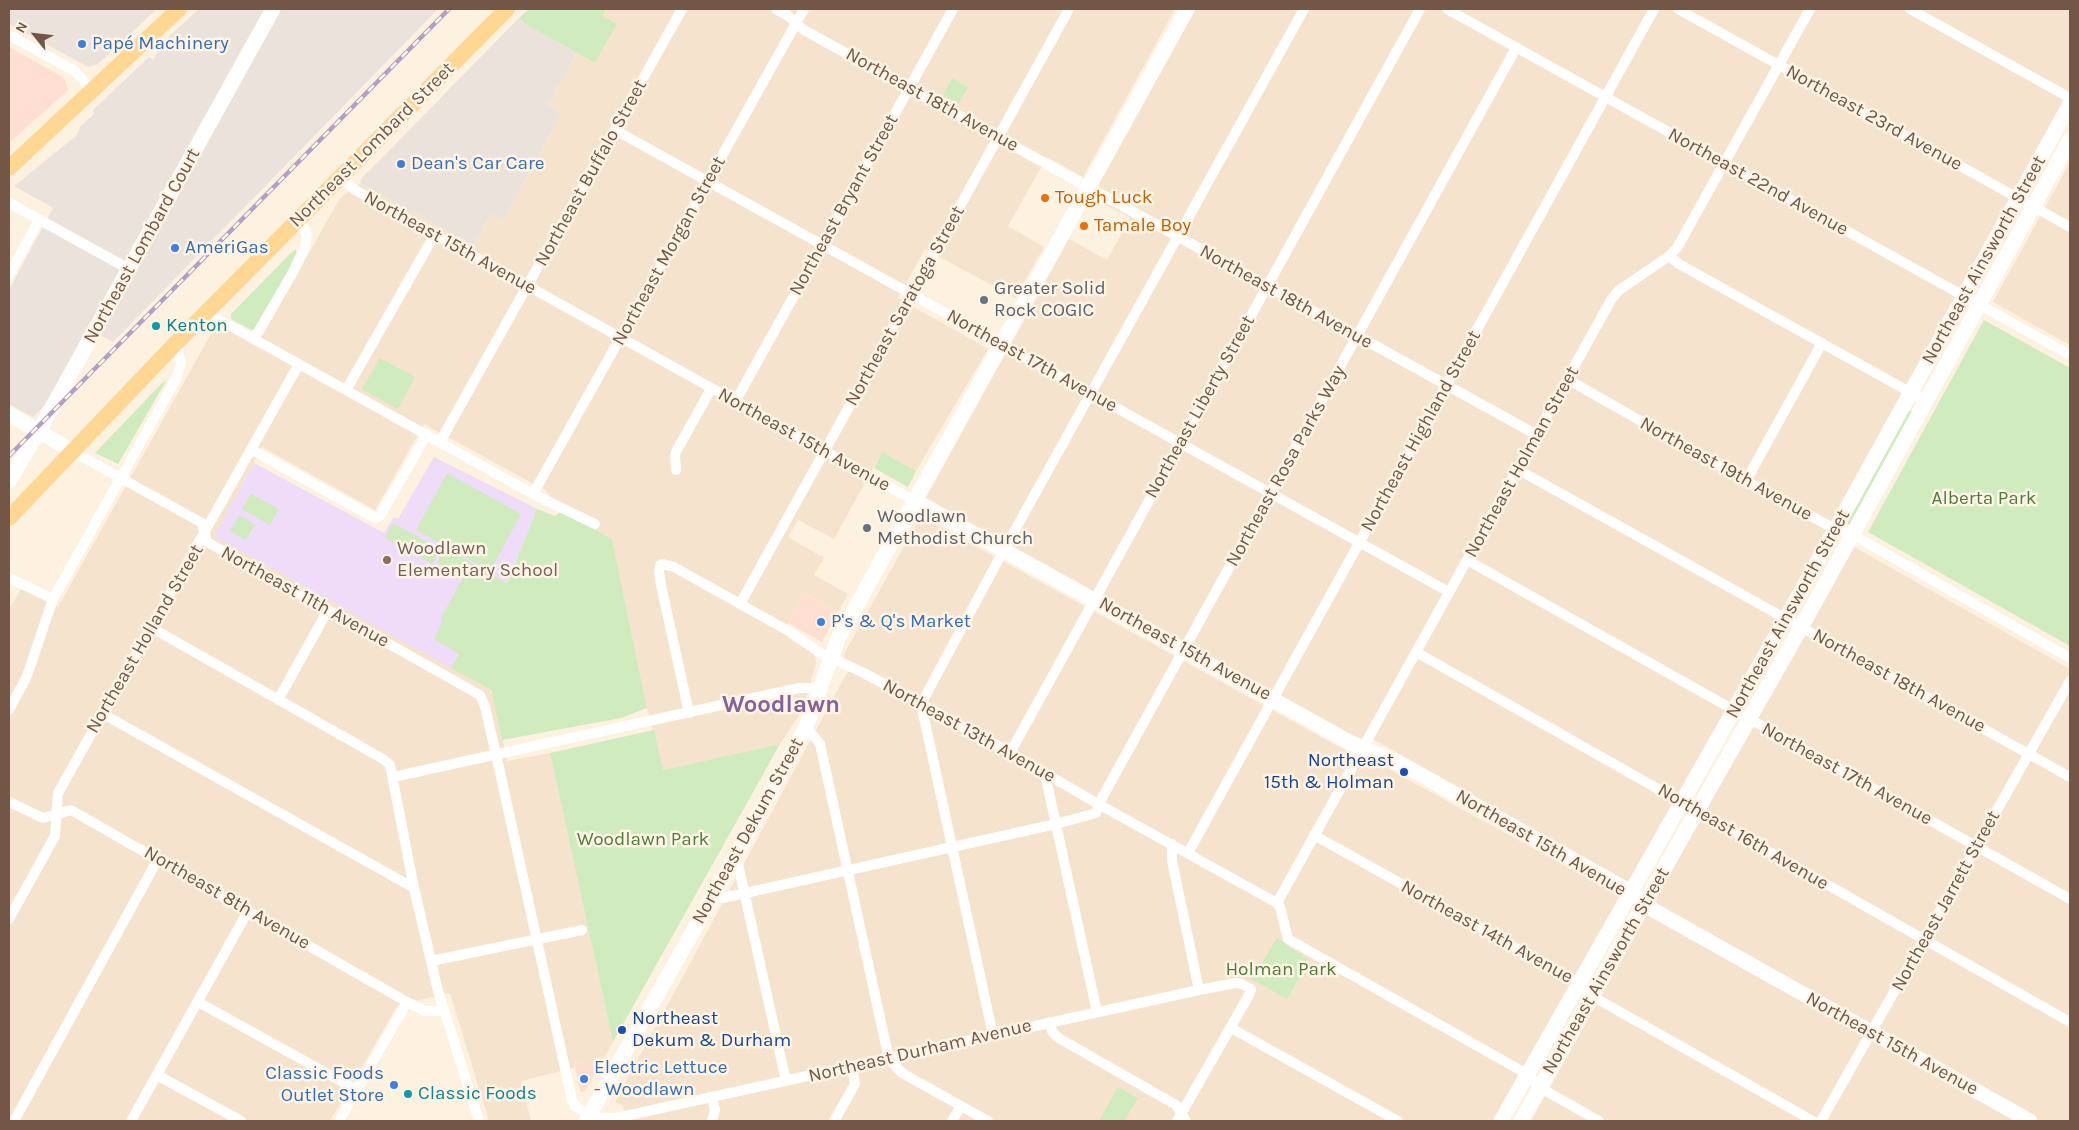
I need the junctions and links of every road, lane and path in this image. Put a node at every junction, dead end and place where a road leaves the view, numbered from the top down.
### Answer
1 (179, 9) edge
2 (273, 9) edge
3 (506, 9) edge
4 (682, 9) edge
5 (776, 9) edge
6 (804, 9) edge
7 (953, 9) edge
8 (1069, 9) edge
9 (1187, 9) edge
10 (1304, 9) edge
11 (1420, 9) edge
12 (1447, 9) edge
13 (1654, 9) edge
14 (1678, 9) edge
15 (1810, 9) edge
16 (1910, 9) edge
17 (796, 23) junction
18 (9, 35) edge
19 (1516, 48) junction
20 (1779, 64) junction
21 (909, 88) junction
22 (93, 90) junction
23 (1605, 97) junction
24 (2070, 98) edge
25 (2070, 104) edge
26 (615, 130) junction
27 (999, 138) junction
28 (2070, 140) edge
29 (1725, 164) junction
30 (9, 168) edge
31 (341, 177) junction
32 (708, 181) junction
33 (1088, 187) junction
34 (2019, 198) junction
35 (9, 203) edge
36 (2034, 206) junction
37 (300, 219) junction
38 (39, 220) junction
39 (2070, 227) edge
40 (435, 234) junction
41 (1177, 237) junction
42 (823, 245) junction
43 (1669, 256) junction
44 (129, 269) junction
45 (9, 275) edge
46 (527, 286) junction
47 (1267, 286) junction
48 (912, 294) junction
49 (1964, 296) junction
50 (1979, 304) junction
51 (207, 313) junction
52 (1357, 336) junction
53 (621, 338) junction
54 (254, 339) junction
55 (1822, 343) junction
56 (175, 344) junction
57 (1002, 344) junction
58 (2070, 355) edge
59 (299, 364) junction
60 (1567, 379) junction
61 (1446, 385) junction
62 (711, 389) junction
63 (346, 390) junction
64 (1091, 393) junction
65 (1911, 393) junction
66 (1926, 401) junction
67 (735, 402) junction
68 (9, 414) edge
69 (39, 431) junction
70 (427, 434) junction
71 (1537, 435) junction
72 (440, 442) junction
73 (1180, 443) junction
74 (252, 450) junction
75 (72, 451) junction
76 (825, 451) junction
77 (1517, 469) junction
78 (676, 470) dead end
79 (120, 477) junction
80 (1746, 481) junction
81 (9, 482) edge
82 (1270, 493) junction
83 (533, 494) junction
84 (915, 501) junction
85 (9, 518) edge
86 (595, 524) dead end
87 (1835, 529) junction
88 (205, 534) junction
89 (1853, 535) junction
90 (1360, 543) junction
91 (1004, 549) junction
92 (1467, 560) junction
93 (9, 578) edge
94 (1449, 592) junction
95 (53, 599) junction
96 (1094, 599) junction
97 (740, 604) junction
98 (328, 610) junction
99 (1785, 620) junction
100 (1802, 626) junction
101 (152, 628) junction
102 (1184, 649) junction
103 (1416, 652) junction
104 (2070, 658) edge
105 (832, 659) junction
106 (2070, 681) edge
107 (821, 688) junction
108 (1274, 698) junction
109 (278, 700) junction
110 (921, 704) junction
111 (9, 710) edge
112 (1734, 711) junction
113 (689, 713) junction
114 (103, 714) junction
115 (1749, 718) junction
116 (806, 727) junction
117 (1363, 748) junction
118 (1010, 752) junction
119 (496, 754) junction
120 (2029, 754) junction
121 (1045, 774) junction
122 (393, 777) junction
123 (2070, 777) edge
124 (9, 802) edge
125 (1682, 802) junction
126 (1100, 805) junction
127 (1697, 811) junction
128 (56, 814) junction
129 (1056, 824) junction
130 (1314, 835) junction
131 (1172, 844) junction
132 (952, 847) junction
133 (1976, 847) junction
134 (1188, 853) junction
135 (736, 855) junction
136 (158, 858) junction
137 (848, 870) junction
138 (414, 888) junction
139 (745, 893) junction
140 (1631, 894) junction
141 (712, 896) junction
142 (2070, 900) edge
143 (1277, 903) junction
144 (1645, 903) junction
145 (248, 911) junction
146 (9, 919) edge
147 (582, 930) dead end
148 (536, 939) junction
149 (1924, 940) junction
150 (431, 961) junction
151 (1580, 984) junction
152 (1199, 990) junction
153 (1592, 996) junction
154 (198, 1002) junction
155 (407, 1002) junction
156 (444, 1011) junction
157 (1097, 1012) junction
158 (1050, 1022) junction
159 (2070, 1022) edge
160 (1230, 1028) junction
161 (1872, 1032) junction
162 (993, 1035) junction
163 (889, 1058) junction
164 (852, 1067) junction
165 (1527, 1074) junction
166 (157, 1075) junction
167 (786, 1081) junction
168 (1539, 1088) junction
169 (357, 1090) junction
170 (712, 1098) junction
171 (961, 1106) junction
172 (587, 1118) edge
173 (15, 1119) edge
174 (1181, 1119) edge
175 (131, 1121) edge
176 (241, 1121) edge
177 (339, 1121) edge
178 (479, 1121) edge
179 (712, 1121) edge
180 (834, 1121) edge
181 (952, 1121) edge
182 (988, 1121) edge
183 (1398, 1121) edge
184 (1501, 1121) edge
185 (1520, 1121) edge
186 (1599, 1121) edge
187 (1813, 1121) edge
188 (1822, 1121) edge
189 (2030, 1121) edge

1 - 22 main road
2 - 44 street, Northeast Lombard Court
3 - 31 main road, Northeast Lombard Street
4 - 26 street, Northeast Buffalo Street
5 - 17 street, Northeast 18th Avenue
6 - 17 street, Northeast Morgan Street
7 - 21 street, Northeast Bryant Street
8 - 27 street, Northeast Saratoga Street
9 - 33 street, Northeast Dekum Street
10 - 41 street
11 - 47 street, Northeast Liberty Street
12 - 19 street, Northeast 22nd Avenue
13 - 23 street, Northeast Highland Street
14 - 20 street, Northeast 23rd Avenue
15 - 20 street, Northeast Holman Street
16 - 24 street
17 - 21 street, Northeast 18th Avenue
17 - 32 street, Northeast Morgan Street
18 - 22 street
19 - 23 street, Northeast 22nd Avenue
19 - 52 street, Northeast Rosa Parks Way
20 - 29 street, Northeast Holman Street
20 - 34 street, Northeast 23rd Avenue
21 - 27 street, Northeast 18th Avenue
21 - 42 street, Northeast Bryant Street
22 - 30 main road
23 - 29 street, Northeast 22nd Avenue
23 - 61 street, Northeast Highland Street
25 - 34 street, Northeast Ainsworth Street
26 - 32 street, Northeast 17th Avenue
26 - 46 street, Northeast Buffalo Street
27 - 33 street, Northeast 18th Avenue
27 - 48 street, Northeast Saratoga Street
28 - 36 street, Northeast Ainsworth Street
29 - 43 street, Northeast Holman Street
29 - 49 street, Northeast 22nd Avenue
31 - 37 main road, Northeast Lombard Street
31 - 40 street, Northeast 15th Avenue
32 - 42 street, Northeast 17th Avenue
32 - 53 street, Northeast Morgan Street
33 - 41 street, Northeast 18th Avenue
33 - 57 street, Northeast Dekum Street
34 - 36 street, Northeast 23rd Avenue
34 - 49 street, Northeast Ainsworth Street
35 - 38 street
36 - 39 street, Northeast 23rd Avenue
36 - 50 street, Northeast Ainsworth Street
37 - 51 main road, Northeast Lombard Street
37 - 54 street
38 - 44 street
38 - 45 street
40 - 46 street, Northeast 15th Avenue
40 - 63 street
41 - 47 street, Northeast 18th Avenue
41 - 64 street
42 - 48 street, Northeast 17th Avenue
42 - 67 street, Northeast Bryant Street
43 - 55 street
43 - 60 street, Northeast Holman Street
44 - 69 street, Northeast Lombard Court
46 - 53 street, Northeast 15th Avenue
46 - 72 street, Northeast Buffalo Street
47 - 52 street, Northeast 18th Avenue
47 - 73 street, Northeast Liberty Street
48 - 57 street, Northeast 17th Avenue
48 - 76 street, Northeast Saratoga Street
49 - 50 street, Northeast 22nd Avenue
49 - 65 street, Northeast Ainsworth Street
50 - 58 street, Northeast 22nd Avenue
50 - 66 street, Northeast Ainsworth Street
51 - 54 street
51 - 56 main road, Northeast Lombard Street
52 - 61 street, Northeast 18th Avenue
52 - 82 street, Northeast Rosa Parks Way
53 - 62 street, Northeast 15th Avenue
53 - 83 street, Northeast Morgan Street
54 - 59 street
55 - 65 street
55 - 80 street
56 - 75 main road, Northeast Lombard Street
56 - 79 street
57 - 64 street, Northeast 17th Avenue
57 - 84 street, Northeast Dekum Street
59 - 63 street
59 - 74 street, Northeast Holland Street
60 - 71 street, Northeast Holman Street
60 - 80 street, Northeast 19th Avenue
61 - 71 street, Northeast 18th Avenue
61 - 90 street, Northeast Highland Street
62 - 67 street, Northeast 15th Avenue
62 - 78 street
63 - 70 street
64 - 73 street, Northeast 17th Avenue
64 - 91 street
65 - 66 street
65 - 87 street, Northeast Ainsworth Street
66 - 89 street, Northeast Ainsworth Street
67 - 76 street, Northeast 15th Avenue
68 - 69 street, Northeast 11th Avenue
69 - 75 street, Northeast 11th Avenue
69 - 81 street, Northeast Lombard Court
70 - 72 street
70 - 74 street
71 - 77 street, Northeast Holman Street
72 - 83 street
73 - 82 street, Northeast 17th Avenue
73 - 96 street, Northeast Liberty Street
74 - 88 street, Northeast Holland Street
75 - 79 street, Northeast 11th Avenue
75 - 85 main road, Northeast Lombard Street
76 - 84 street, Northeast 15th Avenue
76 - 97 street, Northeast Saratoga Street
77 - 92 street, Northeast Holman Street
77 - 99 street, Northeast 18th Avenue
79 - 88 street, Northeast 11th Avenue
79 - 95 street
80 - 87 street, Northeast 19th Avenue
82 - 90 street, Northeast 17th Avenue
82 - 102 street, Northeast Rosa Parks Way
83 - 86 street
84 - 91 street, Northeast 15th Avenue
84 - 105 street, Northeast Dekum Street
87 - 89 street, Northeast 19th Avenue
87 - 99 street, Northeast Ainsworth Street
88 - 98 street, Northeast 11th Avenue
88 - 101 street, Northeast Holland Street
89 - 100 street, Northeast Ainsworth Street
89 - 104 street, Northeast 19th Avenue
90 - 94 street, Northeast 17th Avenue
90 - 108 street, Northeast Highland Street
91 - 96 street, Northeast 15th Avenue
91 - 110 street
92 - 94 street, Northeast Holman Street
92 - 112 street, Northeast 17th Avenue
93 - 95 street
94 - 103 street, Northeast Holman Street
95 - 111 street
96 - 102 street, Northeast 15th Avenue
96 - 118 street, Northeast Liberty Street
97 - 105 street, Northeast 13th Avenue
97 - 113 street, Northeast 13th Avenue
98 - 109 street
98 - 119 street, Northeast 11th Avenue
99 - 100 street, Northeast 18th Avenue
99 - 112 street, Northeast Ainsworth Street
100 - 115 street, Northeast Ainsworth Street
100 - 120 street, Northeast 18th Avenue
101 - 109 street
101 - 114 street, Northeast Holland Street
102 - 108 street, Northeast 15th Avenue
102 - 126 street, Northeast Rosa Parks Way
103 - 117 street, Northeast Holman Street
103 - 125 street, Northeast 16th Avenue
105 - 107 street, Northeast Dekum Street
105 - 110 street, Northeast 13th Avenue
106 - 120 street, Northeast Jarrett Street
107 - 113 street
107 - 116 street, Northeast Dekum Street
108 - 117 street, Northeast 15th Avenue
108 - 134 street, Northeast Highland Street
109 - 122 street
110 - 118 street, Northeast 13th Avenue
110 - 132 street
112 - 115 street, Northeast 17th Avenue
112 - 125 street, Northeast Ainsworth Street
113 - 119 street
114 - 128 street, Northeast Holland Street
114 - 138 street
115 - 127 street, Northeast Ainsworth Street
115 - 133 street, Northeast 17th Avenue
116 - 135 street, Northeast Dekum Street
116 - 137 street
117 - 130 street, Northeast Holman Street
117 - 140 street, Northeast 15th Avenue
118 - 121 street, Northeast 13th Avenue
119 - 122 street
119 - 148 street
120 - 123 street, Northeast 18th Avenue
120 - 133 street, Northeast Jarrett Street
121 - 126 street, Northeast 13th Avenue
121 - 129 street
122 - 138 street
124 - 128 street, Northeast 8th Avenue
125 - 127 street, Northeast 16th Avenue
125 - 140 street, Northeast Ainsworth Street
126 - 129 street
126 - 131 street, Northeast 13th Avenue
127 - 144 street, Northeast Ainsworth Street
127 - 149 street, Northeast 16th Avenue
128 - 136 street, Northeast 8th Avenue
128 - 146 street, Northeast Holland Street
129 - 132 street
129 - 157 street
130 - 143 street, Northeast Holman Street
130 - 151 street, Northeast 14th Avenue
131 - 134 street, Northeast 13th Avenue
131 - 152 street
132 - 137 street
132 - 162 street
133 - 142 street, Northeast 17th Avenue
133 - 149 street, Northeast Jarrett Street
134 - 143 street, Northeast 13th Avenue
135 - 139 street
135 - 141 street, Northeast Dekum Street
136 - 145 street, Northeast 8th Avenue
136 - 173 street
137 - 139 street
137 - 163 street
138 - 150 street
139 - 141 street
139 - 167 street
140 - 144 street, Northeast 15th Avenue
140 - 151 street, Northeast Ainsworth Street
141 - 172 street, Northeast Dekum Street
143 - 165 street
144 - 153 street, Northeast Ainsworth Street
144 - 161 street, Northeast 15th Avenue
145 - 154 street
145 - 155 street, Northeast 8th Avenue
147 - 148 street
148 - 150 street
148 - 172 street
149 - 159 street, Northeast 16th Avenue
149 - 161 street, Northeast Jarrett Street
150 - 156 street
151 - 153 street, Northeast 14th Avenue
151 - 165 street, Northeast Ainsworth Street
152 - 157 street, Northeast Durham Avenue
152 - 160 street, Northeast Durham Avenue
153 - 168 street, Northeast Ainsworth Street
153 - 187 street, Northeast 14th Avenue
154 - 166 street
154 - 169 street
155 - 156 street, Northeast 8th Avenue
155 - 169 street
156 - 178 street
157 - 158 street, Northeast Durham Avenue
158 - 162 street, Northeast Durham Avenue
158 - 174 street
160 - 174 street
160 - 183 street
161 - 188 street, Northeast Jarrett Street
161 - 189 street, Northeast 15th Avenue
162 - 163 street, Northeast Durham Avenue
163 - 164 street, Northeast Durham Avenue
163 - 171 street
164 - 167 street, Northeast Durham Avenue
164 - 180 street
165 - 168 street
165 - 184 street, Northeast Ainsworth Street
166 - 175 street
166 - 176 street
167 - 170 street, Northeast Durham Avenue
168 - 185 street, Northeast Ainsworth Street
168 - 186 street
169 - 177 street
170 - 172 street, Northeast Durham Avenue
170 - 179 street
171 - 181 street
171 - 182 street

